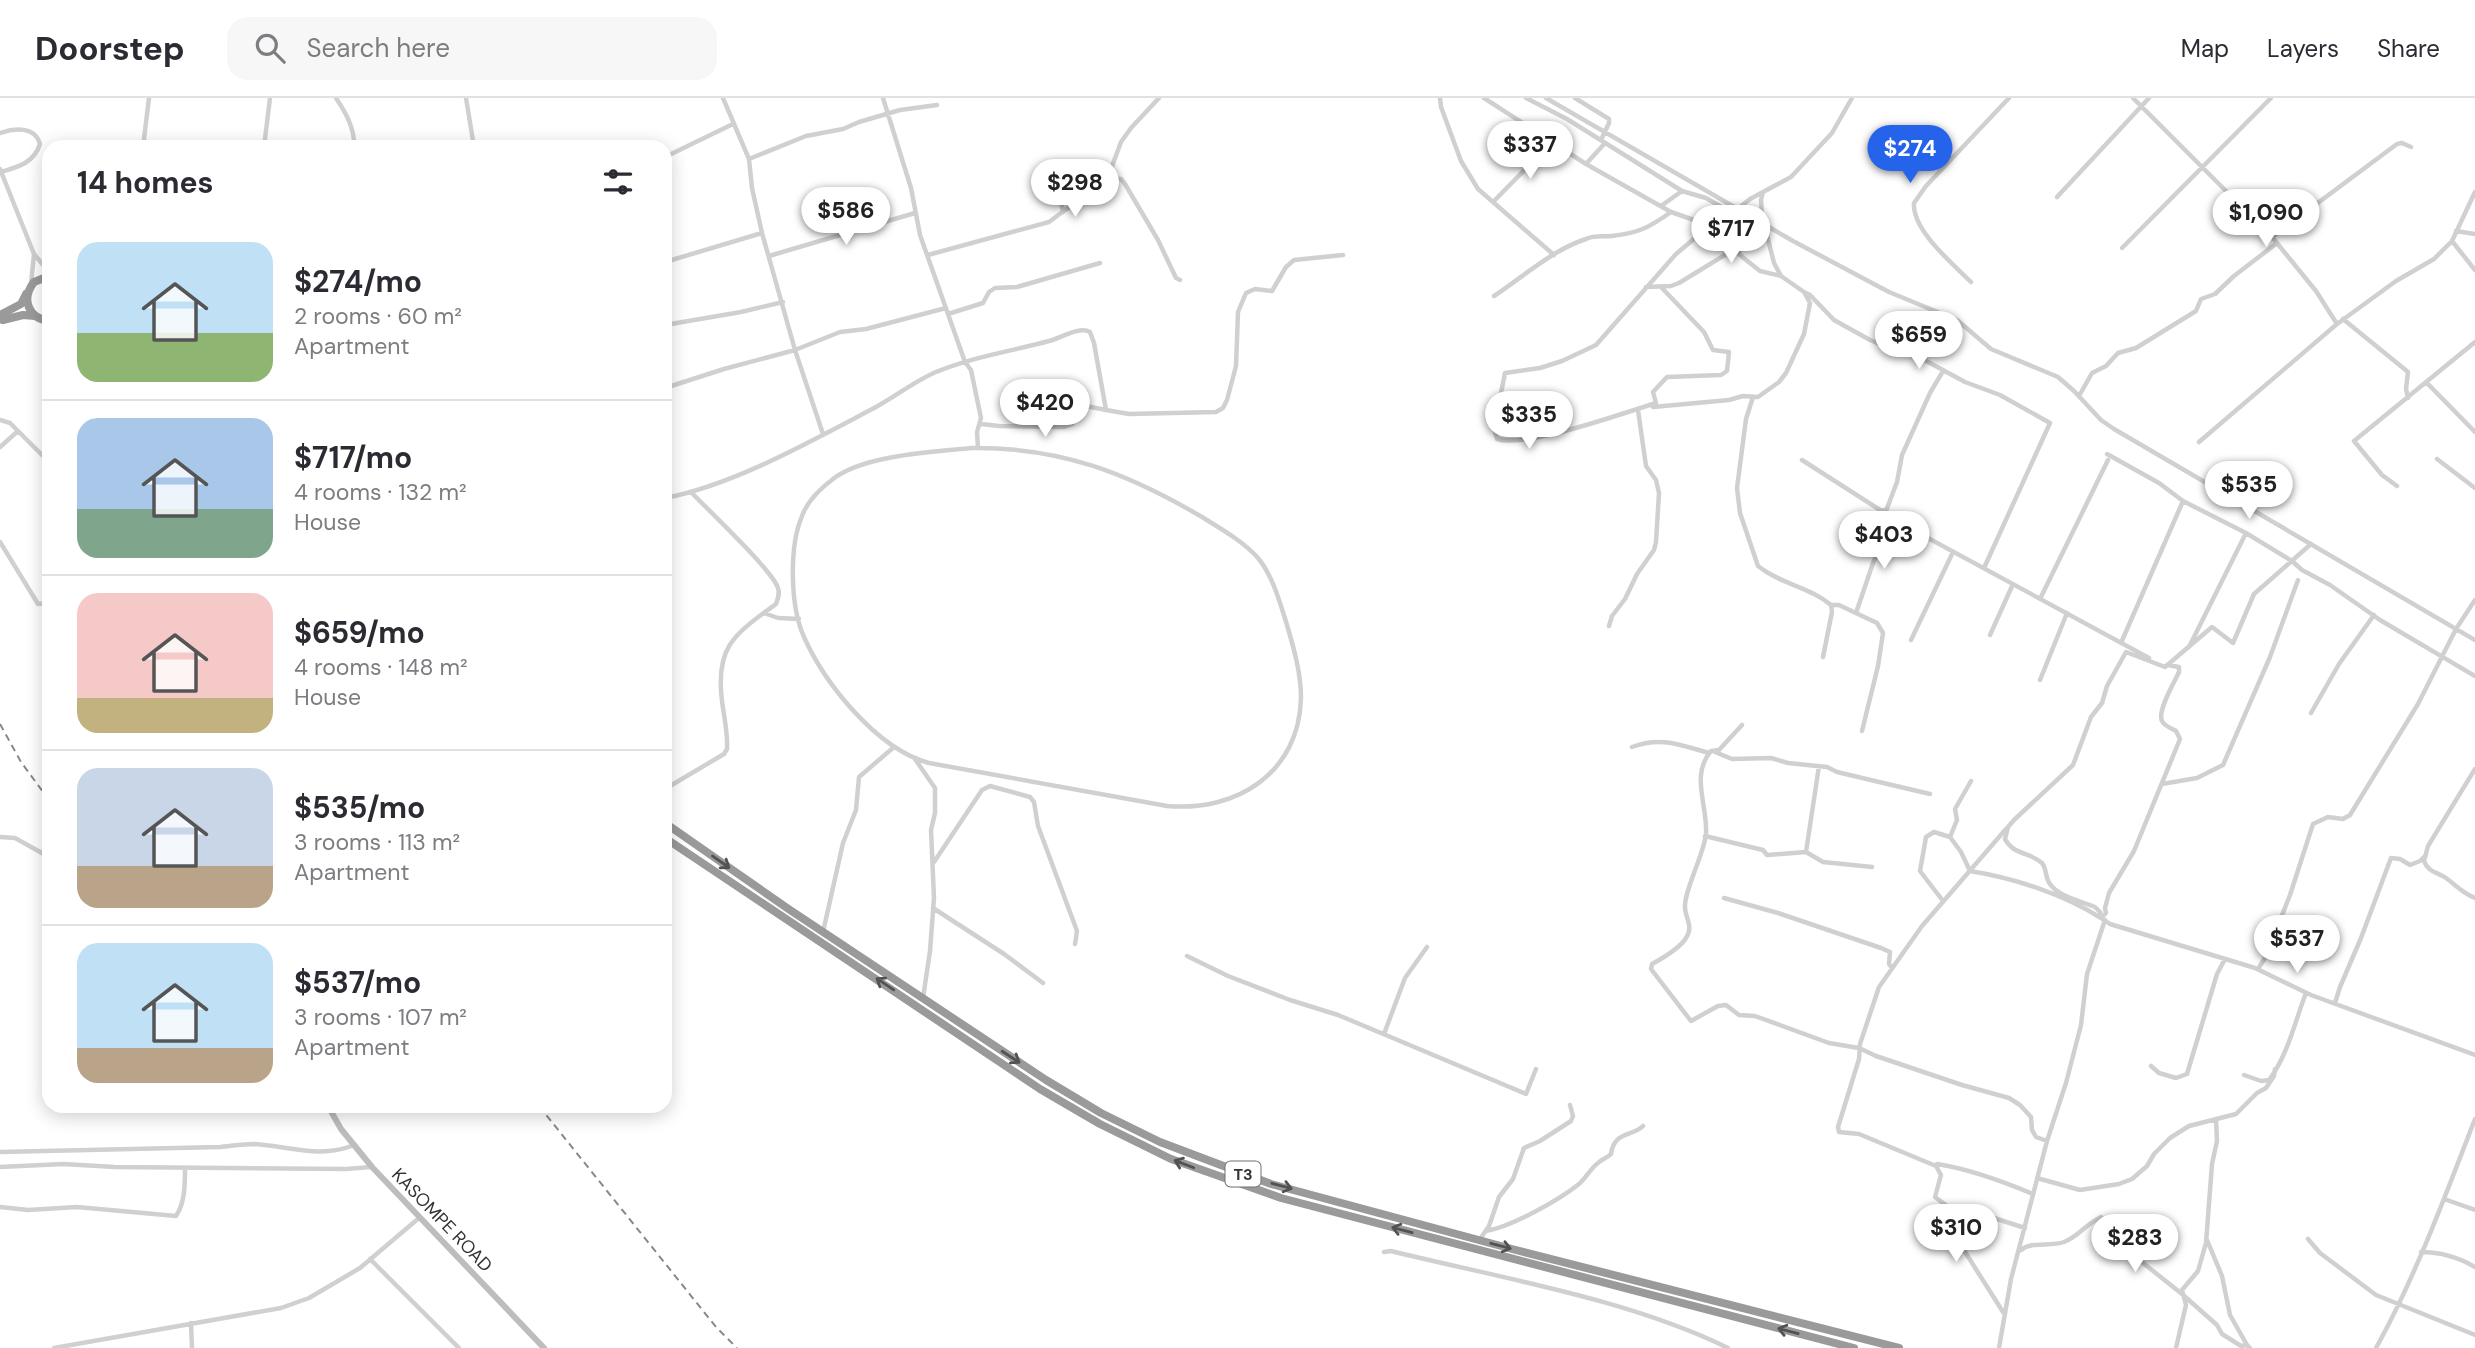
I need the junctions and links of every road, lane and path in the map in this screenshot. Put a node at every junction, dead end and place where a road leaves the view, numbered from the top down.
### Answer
1 (149, 98) edge
2 (270, 98) edge
3 (336, 98) edge
4 (466, 98) edge
5 (723, 98) edge
6 (883, 98) edge
7 (1159, 98) edge
8 (1440, 98) edge
9 (1484, 98) edge
10 (1526, 98) edge
11 (1546, 98) edge
12 (1575, 98) edge
13 (1852, 98) edge
14 (2009, 98) edge
15 (2133, 98) edge
16 (2149, 98) edge
17 (2271, 98) edge
18 (937, 105) dead end
19 (2141, 106) junction
20 (887, 113) junction
21 (733, 124) junction
22 (1606, 132) junction
23 (0, 133) edge
24 (144, 140) edge
25 (265, 140) edge
26 (354, 140) edge
27 (473, 140) edge
28 (1603, 141) junction
29 (1551, 143) junction
30 (2411, 147) dead end
31 (672, 154) edge
32 (749, 159) junction
33 (1586, 164) junction
34 (2203, 169) junction
35 (1, 171) edge
36 (1110, 173) junction
37 (1107, 182) junction
38 (1682, 191) junction
39 (1763, 192) junction
40 (2475, 192) edge
41 (2057, 197) dead end
42 (1493, 202) junction
43 (1661, 206) junction
44 (1725, 209) junction
45 (1737, 210) junction
46 (1063, 212) junction
47 (1671, 212) junction
48 (915, 213) junction
49 (1697, 221) junction
50 (1764, 225) junction
51 (1707, 230) junction
52 (2456, 231) junction
53 (762, 233) junction
54 (2475, 234) edge
55 (2272, 237) junction
56 (2452, 241) junction
57 (2277, 243) junction
58 (2122, 248) dead end
59 (1733, 250) junction
60 (34, 254) junction
61 (928, 255) junction
62 (1343, 255) dead end
63 (1554, 255) junction
64 (1739, 255) junction
65 (769, 256) junction
66 (672, 260) edge
67 (1100, 263) dead end
68 (42, 265) edge
69 (2475, 270) edge
70 (1781, 276) junction
71 (42, 277) edge
72 (1180, 280) dead end
73 (1971, 282) dead end
74 (1645, 287) junction
75 (1661, 287) junction
76 (29, 290) junction
77 (1804, 292) junction
78 (1494, 296) dead end
79 (783, 302) junction
80 (947, 311) junction
81 (0, 315) edge
82 (35, 316) junction
83 (42, 318) edge
84 (2343, 319) junction
85 (0, 321) edge
86 (672, 324) edge
87 (2337, 324) junction
88 (2475, 342) edge
89 (795, 350) junction
90 (965, 362) junction
91 (1943, 371) junction
92 (2426, 382) junction
93 (672, 386) edge
94 (2079, 396) junction
95 (1753, 397) junction
96 (2407, 398) junction
97 (1640, 409) junction
98 (1106, 410) junction
99 (0, 420) edge
100 (981, 424) junction
101 (18, 431) junction
102 (2475, 432) edge
103 (823, 434) junction
104 (2199, 442) dead end
105 (0, 447) edge
106 (978, 448) junction
107 (2107, 454) dead end
108 (42, 455) edge
109 (2437, 459) dead end
110 (1802, 460) dead end
111 (2108, 460) dead end
112 (2397, 486) dead end
113 (2475, 488) edge
114 (691, 492) junction
115 (672, 496) edge
116 (2183, 501) junction
117 (1886, 511) junction
118 (1893, 519) junction
119 (2246, 533) junction
120 (0, 542) edge
121 (2311, 544) junction
122 (1953, 552) junction
123 (2291, 561) junction
124 (1984, 568) junction
125 (2298, 580) dead end
126 (2013, 584) junction
127 (2040, 599) junction
128 (2475, 600) edge
129 (42, 604) edge
130 (1831, 605) junction
131 (764, 613) junction
132 (1856, 613) junction
133 (2067, 613) junction
134 (2374, 615) junction
135 (799, 620) junction
136 (1609, 626) dead end
137 (2456, 629) junction
138 (1990, 635) dead end
139 (1911, 640) dead end
140 (2475, 640) edge
141 (2121, 643) junction
142 (2189, 647) junction
143 (1823, 657) dead end
144 (2443, 657) junction
145 (2166, 666) junction
146 (2475, 676) edge
147 (2040, 680) dead end
148 (2311, 713) dead end
149 (1742, 725) dead end
150 (1862, 731) dead end
151 (894, 747) junction
152 (1632, 747) dead end
153 (1710, 752) junction
154 (915, 759) junction
155 (1819, 766) junction
156 (2475, 769) edge
157 (1971, 781) dead end
158 (2161, 784) junction
159 (672, 785) edge
160 (1930, 794) dead end
161 (2008, 827) junction
162 (672, 828) edge
163 (1705, 836) junction
164 (0, 837) edge
165 (1950, 837) junction
166 (672, 843) edge
167 (1806, 852) junction
168 (42, 853) edge
169 (2425, 856) junction
170 (933, 862) junction
171 (1872, 867) dead end
172 (1969, 871) junction
173 (1724, 898) dead end
174 (2475, 898) edge
175 (1943, 901) junction
176 (933, 908) junction
177 (2103, 919) junction
178 (823, 932) junction
179 (1075, 944) dead end
180 (1427, 947) dead end
181 (1187, 956) dead end
182 (2225, 959) junction
183 (1892, 968) junction
184 (2258, 969) junction
185 (1043, 983) dead end
186 (2305, 993) junction
187 (923, 999) junction
188 (2335, 1003) junction
189 (1384, 1034) junction
190 (1860, 1049) junction
191 (2475, 1055) edge
192 (2151, 1066) dead end
193 (1536, 1069) dead end
194 (2275, 1069) junction
195 (2244, 1075) dead end
196 (1570, 1105) dead end
197 (332, 1113) edge
198 (2475, 1119) edge
199 (2216, 1120) junction
200 (1643, 1126) dead end
201 (2047, 1141) junction
202 (354, 1145) junction
203 (0, 1152) edge
204 (1929, 1163) junction
205 (0, 1167) edge
206 (372, 1167) junction
207 (184, 1168) junction
208 (2037, 1178) junction
209 (2033, 1194) junction
210 (2444, 1199) junction
211 (1942, 1205) junction
212 (0, 1207) edge
213 (2475, 1210) edge
214 (419, 1218) junction
215 (2025, 1228) junction
216 (1486, 1231) junction
217 (2206, 1239) junction
218 (2308, 1239) dead end
219 (1479, 1240) junction
220 (1384, 1252) dead end
221 (2421, 1252) junction
222 (370, 1259) junction
223 (2016, 1260) junction
224 (2475, 1266) edge
225 (2182, 1294) junction
226 (2399, 1305) junction
227 (2004, 1313) junction
228 (191, 1323) junction
229 (2475, 1335) edge
230 (2248, 1347) edge
231 (54, 1348) edge
232 (192, 1348) edge
233 (460, 1348) edge
234 (544, 1348) edge
235 (1728, 1348) edge
236 (1854, 1348) edge
237 (1899, 1348) edge
238 (1999, 1348) edge
239 (2176, 1348) edge
240 (2376, 1348) edge

1 - 24 street
2 - 25 street
3 - 26 street
4 - 27 street
5 - 21 street
6 - 20 street
7 - 36 street
8 - 42 street
9 - 29 street
10 - 28 street
11 - 22 street
12 - 22 street
13 - 39 street
14 - 73 street
15 - 19 street
16 - 19 street
17 - 34 street
18 - 20 street
19 - 34 street
19 - 41 street
20 - 32 street
20 - 48 street
21 - 31 street
21 - 32 street
22 - 28 street
22 - 45 street
23 - 35 street
28 - 33 street
28 - 38 street
29 - 33 street
29 - 42 street
30 - 55 street
32 - 53 street
33 - 43 street
34 - 55 street
34 - 58 street
35 - 60 street
36 - 37 street
36 - 72 street
37 - 46 street
37 - 46 street
38 - 43 street
38 - 44 street
39 - 45 street
39 - 50 street
40 - 52 street
42 - 63 street
43 - 47 street
44 - 45 street
44 - 49 street
45 - 50 street
45 - 51 street
45 - 64 street
46 - 61 street
47 - 49 street
47 - 63 street
48 - 61 street
48 - 65 street
49 - 51 street
50 - 70 street
50 - 94 street
51 - 59 street
51 - 74 street
52 - 54 street
52 - 56 street
53 - 65 street
53 - 66 street
55 - 57 street
56 - 69 street
56 - 84 street
57 - 87 street
57 - 94 street
59 - 64 street
59 - 75 street
60 - 68 street
60 - 76 street
61 - 80 street
62 - 98 street
63 - 78 street
64 - 70 street
65 - 79 street
67 - 80 street
70 - 77 street
71 - 76 highway
74 - 75 street
74 - 97 street
75 - 97 street
76 - 81 highway
76 - 82 highway
77 - 91 street
77 - 95 street
79 - 86 street
79 - 89 street
80 - 89 street
80 - 90 street
82 - 83 highway
82 - 85 highway
84 - 87 street
84 - 96 street
87 - 104 street
88 - 92 street
89 - 93 street
89 - 103 street
90 - 98 street
90 - 100 street
90 - 103 street
91 - 117 street
91 - 124 street
92 - 96 street
92 - 102 street
94 - 121 street
95 - 97 street
95 - 130 street
96 - 112 street
97 - 136 street
98 - 100 street
99 - 101 street
100 - 106 street
101 - 105 street
101 - 108 street
103 - 114 street
106 - 135 street
106 - 154 street
107 - 116 street
109 - 113 street
110 - 117 street
111 - 127 street
114 - 115 street
114 - 131 street
116 - 119 street
116 - 141 street
117 - 118 street
118 - 122 street
118 - 132 street
119 - 123 street
119 - 142 street
120 - 129 street
121 - 123 street
121 - 137 street
122 - 124 street
122 - 139 street
123 - 134 street
123 - 142 street
124 - 126 street
125 - 158 street
126 - 127 street
126 - 138 street
127 - 133 street
128 - 137 street
130 - 132 street
130 - 143 street
131 - 135 street
131 - 159 street
132 - 150 street
133 - 141 street
133 - 147 street
134 - 144 street
134 - 148 street
135 - 151 street
137 - 140 street
137 - 144 street
141 - 145 street
142 - 145 street
144 - 146 street
144 - 184 street
145 - 158 street
145 - 161 street
149 - 153 street
151 - 154 street
151 - 178 street
152 - 153 street
153 - 155 street
153 - 163 street
154 - 170 street
155 - 160 street
155 - 167 street
156 - 169 street
157 - 165 street
158 - 177 street
161 - 172 street
161 - 177 street
162 -> 178 highway, T3
163 - 167 street
163 - 190 street
164 - 168 street
165 - 172 street
165 - 175 street
236 -> 166 highway, T3
167 - 171 street
169 - 174 street
169 - 188 street
170 - 176 street
170 - 179 street
172 - 175 street
172 - 177 street
173 - 183 street
175 - 183 street
176 - 185 street
176 - 187 street
177 - 182 street
177 - 201 street
178 - 187 highway, T3
180 - 189 street
181 - 189 street
182 - 184 street
182 - 192 street
183 - 190 street
184 - 186 street
186 - 188 street
186 - 194 street
187 -> 219 highway, T3
188 - 191 street
189 - 193 street
190 - 201 street
190 - 204 street
194 - 195 street
194 - 199 street
196 - 216 street
197 - 202 street, KASOMPE ROAD
198 - 210 street
199 - 208 street
199 - 217 street
200 - 216 street
201 - 208 street
202 - 203 street
202 - 206 street, KASOMPE ROAD
204 - 209 street
204 - 211 street
205 - 207 street
206 - 207 street
206 - 214 street, KASOMPE ROAD
207 - 212 street
208 - 209 street
209 - 215 street
210 - 213 street
210 - 221 street
211 - 215 street
211 - 227 street
214 - 222 street
214 - 234 street, KASOMPE ROAD
215 - 223 street
216 - 219 street
217 - 225 street
217 - 230 street
218 - 226 street
219 -> 237 highway, T3
220 - 235 street
221 - 224 street
221 - 226 street
222 - 228 street
222 - 233 street
223 - 225 street
223 - 227 street
225 - 230 street
225 - 239 street
226 - 229 street
226 - 240 street
227 - 238 street
228 - 231 street
228 - 232 street

